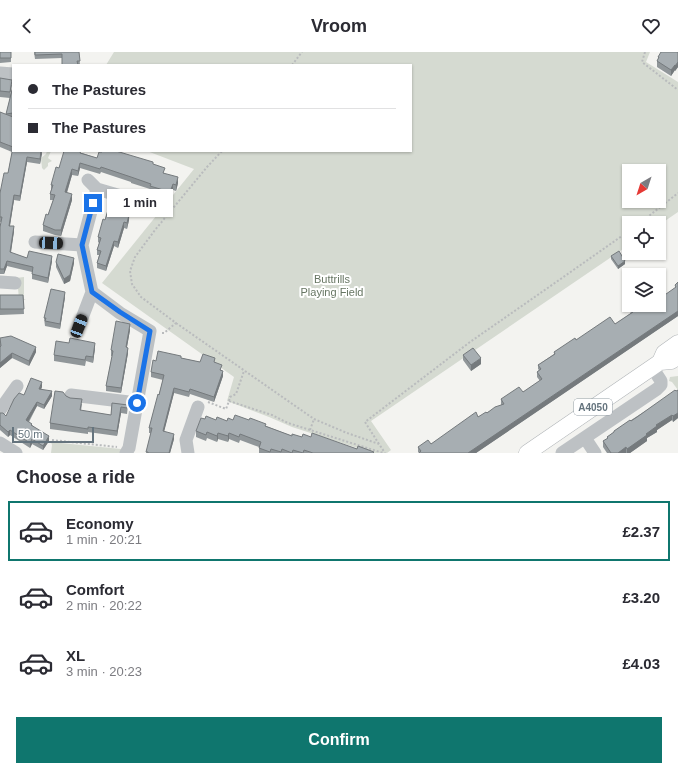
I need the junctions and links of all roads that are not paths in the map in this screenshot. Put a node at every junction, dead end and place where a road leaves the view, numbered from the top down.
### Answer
1 (0, 73) edge
2 (12, 74) edge
3 (155, 206) dead end
4 (35, 242) dead end
5 (82, 245) junction
6 (0, 282) edge
7 (15, 283) dead end
8 (92, 292) junction
9 (79, 326) dead end
10 (678, 343) edge
11 (678, 357) edge
12 (656, 365) junction
13 (16, 386) dead end
14 (71, 395) dead end
15 (137, 403) junction
16 (198, 407) road end
17 (0, 410) edge
18 (585, 438) junction
19 (0, 443) edge
20 (128, 450) edge
21 (16, 453) edge
22 (188, 453) edge
23 (527, 453) edge
24 (562, 453) edge
25 (595, 453) edge

1 - 2 street
3 - 5 street
4 - 5 street
5 - 8 street
6 - 7 street
8 - 9 street
8 - 15 street
10 - 12 main road, A4050
11 - 12 main road, A4050
12 - 18 street
12 - 23 main road, A4050
13 - 17 street
14 - 15 street
15 - 20 street
16 - 22 street
18 - 24 street
18 - 25 street
19 - 21 street

